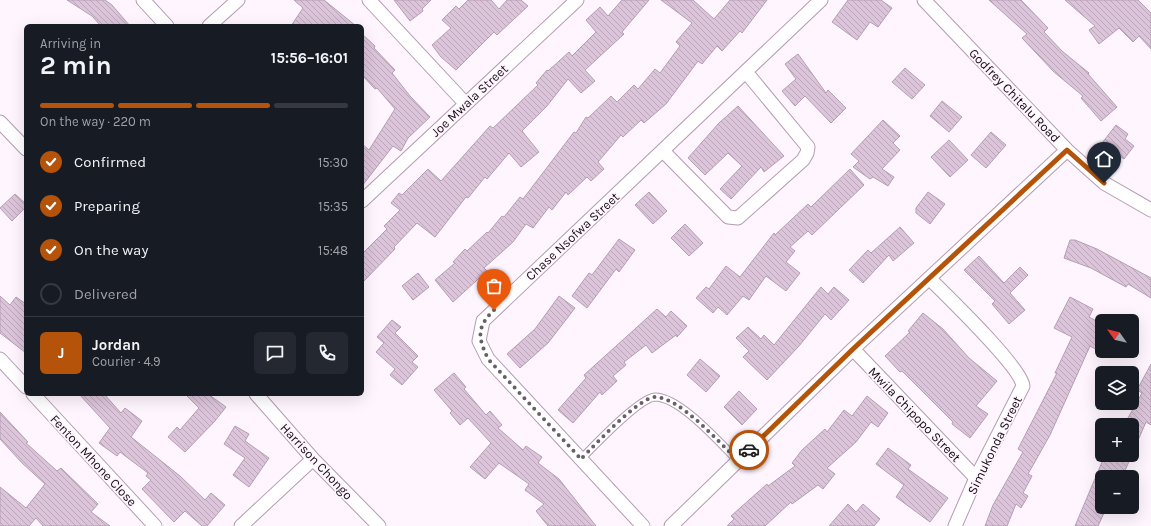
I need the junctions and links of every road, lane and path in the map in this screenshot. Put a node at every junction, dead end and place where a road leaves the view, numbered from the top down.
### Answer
1 (143, 0) edge
2 (238, 0) edge
3 (369, 0) edge
4 (577, 0) edge
5 (822, 0) edge
6 (924, 0) edge
7 (165, 24) edge
8 (211, 24) edge
9 (746, 72) junction
10 (465, 103) junction
11 (0, 122) edge
12 (24, 147) edge
13 (1067, 150) junction
14 (663, 151) junction
15 (364, 199) edge
16 (1151, 210) edge
17 (929, 278) junction
18 (853, 349) junction
19 (0, 359) edge
20 (24, 385) edge
21 (35, 396) edge
22 (258, 396) edge
23 (313, 459) junction
24 (581, 459) junction
25 (738, 460) junction
26 (976, 478) junction
27 (155, 526) edge
28 (241, 526) edge
29 (379, 526) edge
30 (643, 526) edge
31 (672, 526) edge
32 (955, 526) edge

1 - 7 street
2 - 8 street
3 - 10 street
4 - 10 street, Joe Mwala Street
5 - 9 street, Chase Nsofwa Street
6 - 13 street, Godfrey Chitalu Road
9 - 14 street, Chase Nsofwa Street
9 - 14 street
10 - 15 street, Joe Mwala Street
11 - 12 street
13 - 16 street, Godfrey Chitalu Road
13 - 17 street
14 - 24 street, Chase Nsofwa Street
17 - 18 street
17 - 26 street, Simukonda Street
18 - 25 street
18 - 26 street, Mwila Chipopo Street
19 - 20 street
21 - 27 street, Fenton Mhone Close
22 - 23 street, Harrison Chongo
23 - 28 street
23 - 29 street, Harrison Chongo
24 - 25 lane
24 - 30 street, Chase Nsofwa Street
25 - 31 street
26 - 32 street, Simukonda Street

